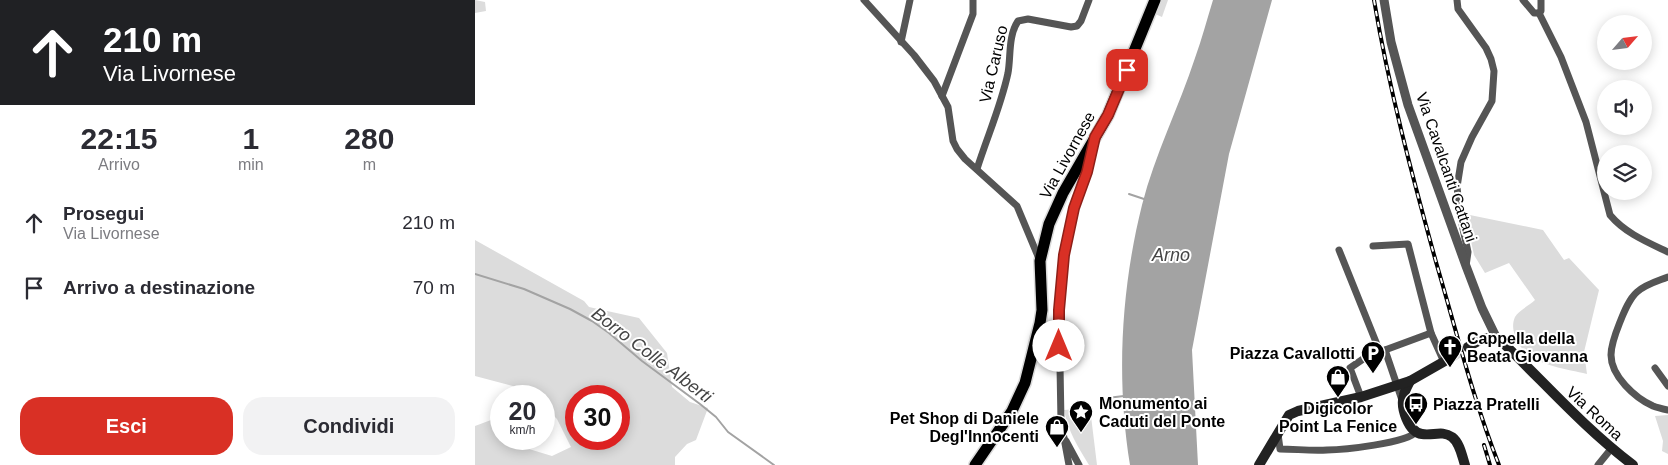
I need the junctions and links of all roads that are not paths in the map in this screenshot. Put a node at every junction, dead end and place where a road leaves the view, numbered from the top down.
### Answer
1 (864, 0) edge
2 (910, 0) edge
3 (973, 0) edge
4 (1089, 0) edge
5 (1155, 0) edge
6 (1384, 0) edge
7 (1457, 0) edge
8 (1523, 0) edge
9 (1541, 0) edge
10 (1539, 12) junction
11 (901, 42) junction
12 (942, 96) junction
13 (1095, 137) junction
14 (977, 168) junction
15 (1373, 246) dead end
16 (1339, 250) dead end
17 (1668, 252) edge
18 (1040, 261) junction
19 (1466, 266) junction
20 (1668, 277) edge
21 (1431, 333) junction
22 (1497, 339) junction
23 (1468, 347) tunnel mouth
24 (1382, 351) junction
25 (1448, 359) joint
26 (1655, 368) dead end
27 (1411, 381) junction
28 (1397, 385) junction
29 (1668, 386) edge
30 (1361, 397) junction
31 (1403, 402) junction
32 (1668, 410) edge
33 (1416, 432) junction
34 (1278, 433) junction
35 (1063, 434) junction
36 (1611, 448) junction
37 (975, 465) edge
38 (1069, 465) edge
39 (1079, 465) edge
40 (1259, 465) edge
41 (1465, 465) edge
42 (1599, 465) edge
43 (1633, 465) edge

1 - 11 street
2 - 11 street
3 - 12 street
4 - 14 street, Via Caruso
5 - 13 main road, Via Livornese
6 - 19 street, Via Cavalcanti Cattani
7 - 19 street
8 - 10 street
9 - 10 street
10 - 17 street
11 - 12 street
12 - 14 street
13 - 18 main road, Via Livornese
13 - 35 street
14 - 18 street
15 - 21 street
16 - 24 street
18 - 37 main road, Via Livornese
19 - 22 street, Via Cavalcanti Cattani
20 - 32 street
21 - 24 street
21 - 25 street
22 - 23 main road
22 - 36 main road, Via Roma
24 - 28 street
24 - 30 street
25 - 27 main road
26 - 29 street
27 - 28 main road
27 - 31 main road
28 - 30 main road
28 - 31 street
30 - 34 main road
31 - 33 main road
33 - 34 street
33 - 41 main road
34 - 40 main road
35 - 38 street
35 - 39 street
36 - 42 street
36 - 43 main road, Via Roma

